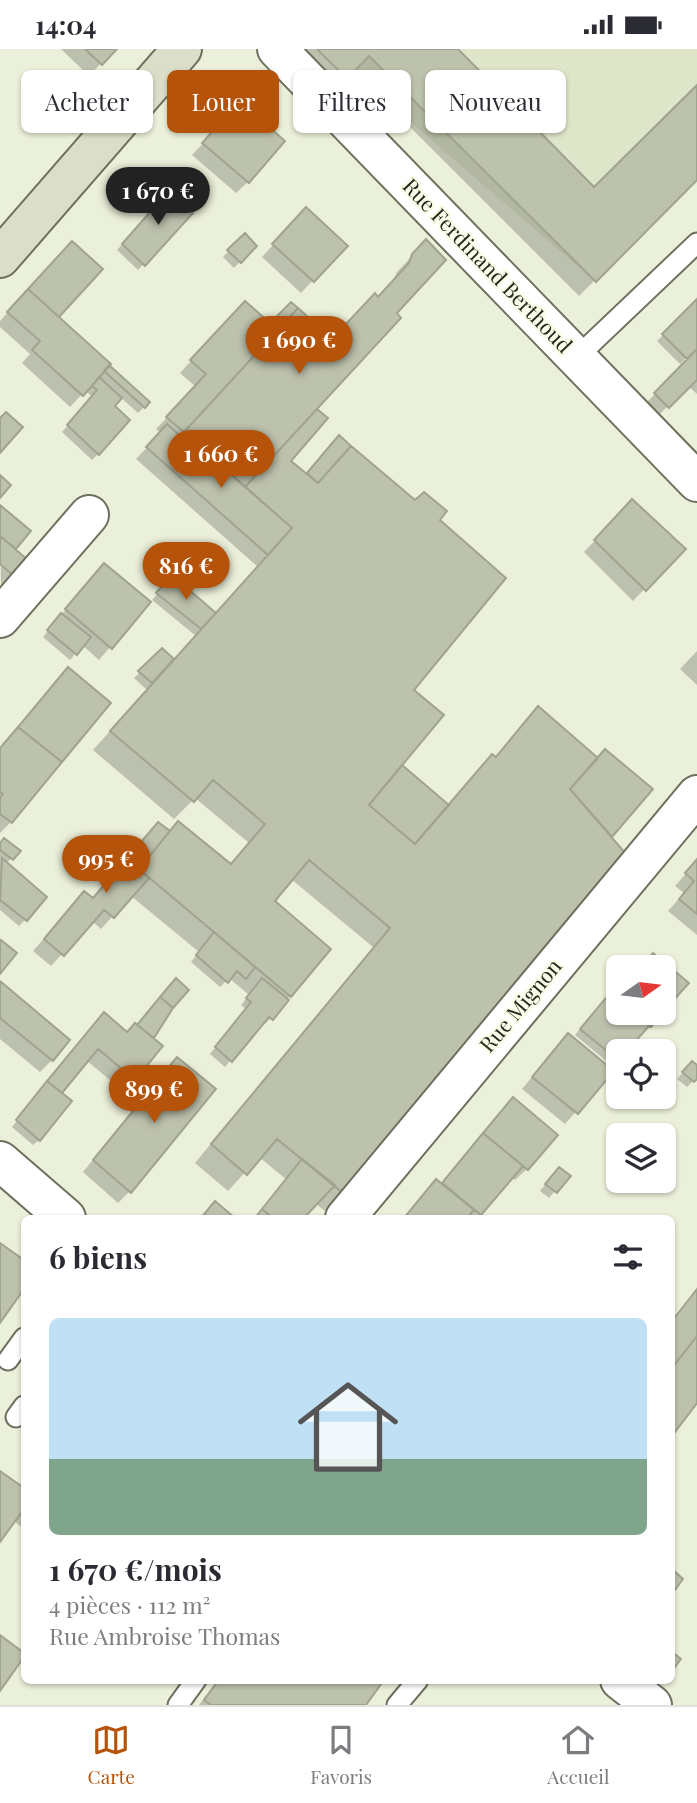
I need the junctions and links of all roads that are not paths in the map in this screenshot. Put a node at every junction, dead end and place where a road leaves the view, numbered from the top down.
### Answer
1 (183, 49) edge
2 (277, 49) edge
3 (697, 243) edge
4 (0, 258) edge
5 (576, 358) junction
6 (697, 482) edge
7 (89, 515) dead end
8 (0, 618) edge
9 (697, 795) edge
10 (0, 1161) edge
11 (63, 1215) edge
12 (347, 1215) edge
13 (21, 1342) edge
14 (8, 1360) dead end
15 (194, 1684) edge
16 (415, 1684) edge
17 (625, 1684) edge
18 (178, 1705) edge
19 (397, 1705) edge
20 (652, 1705) edge

1 - 4 street
2 - 5 street, Rue Ferdinand Berthoud
3 - 5 lane
5 - 6 street, Rue Ferdinand Berthoud
7 - 8 street
9 - 12 street, Rue Mignon
10 - 11 street
13 - 14 lane
15 - 18 lane
16 - 19 lane
17 - 20 street

